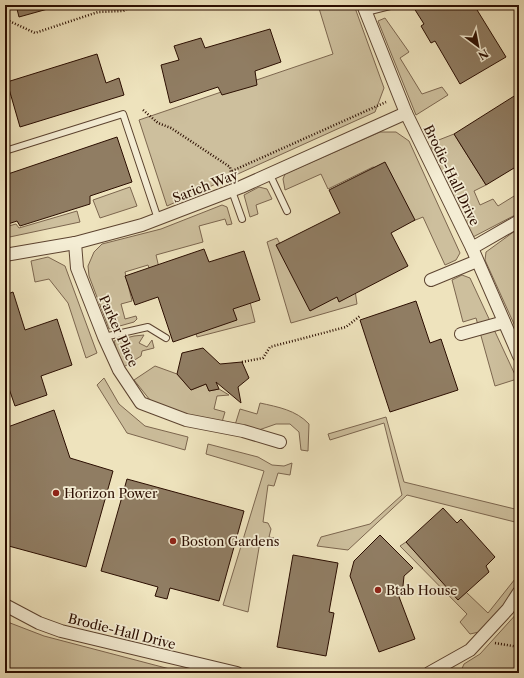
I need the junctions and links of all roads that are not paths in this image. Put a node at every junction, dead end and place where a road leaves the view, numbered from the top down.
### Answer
1 (394, 5) edge
2 (365, 9) edge
3 (406, 113) junction
4 (5, 151) edge
5 (270, 175) junction
6 (232, 191) junction
7 (287, 211) dead end
8 (158, 219) junction
9 (242, 219) dead end
10 (519, 221) edge
11 (75, 243) junction
12 (472, 248) junction
13 (5, 255) edge
14 (477, 261) junction
15 (430, 280) dead end
16 (504, 322) junction
17 (461, 334) dead end
18 (104, 337) junction
19 (166, 338) dead end
20 (519, 356) edge
21 (280, 442) dead end
22 (519, 592) edge
23 (5, 605) edge
24 (442, 670) edge
25 (237, 673) edge
26 (429, 673) edge

1 - 2 lane
2 - 3 street, Brodie-Hall Drive
3 - 5 street, Sarich Way
3 - 12 street, Brodie-Hall Drive
4 - 8 lane
5 - 6 street, Sarich Way
5 - 7 lane
6 - 8 street, Sarich Way
6 - 9 lane
8 - 11 street, Sarich Way
10 - 12 street
11 - 13 street, Sarich Way
11 - 18 street, Parker Place
12 - 14 street, Brodie-Hall Drive
14 - 15 street
14 - 16 street, Brodie-Hall Drive
16 - 17 street
16 - 20 street, Brodie-Hall Drive
18 - 19 lane
18 - 21 street, Parker Place
22 - 24 street
23 - 25 street, Brodie-Hall Drive
24 - 26 street

